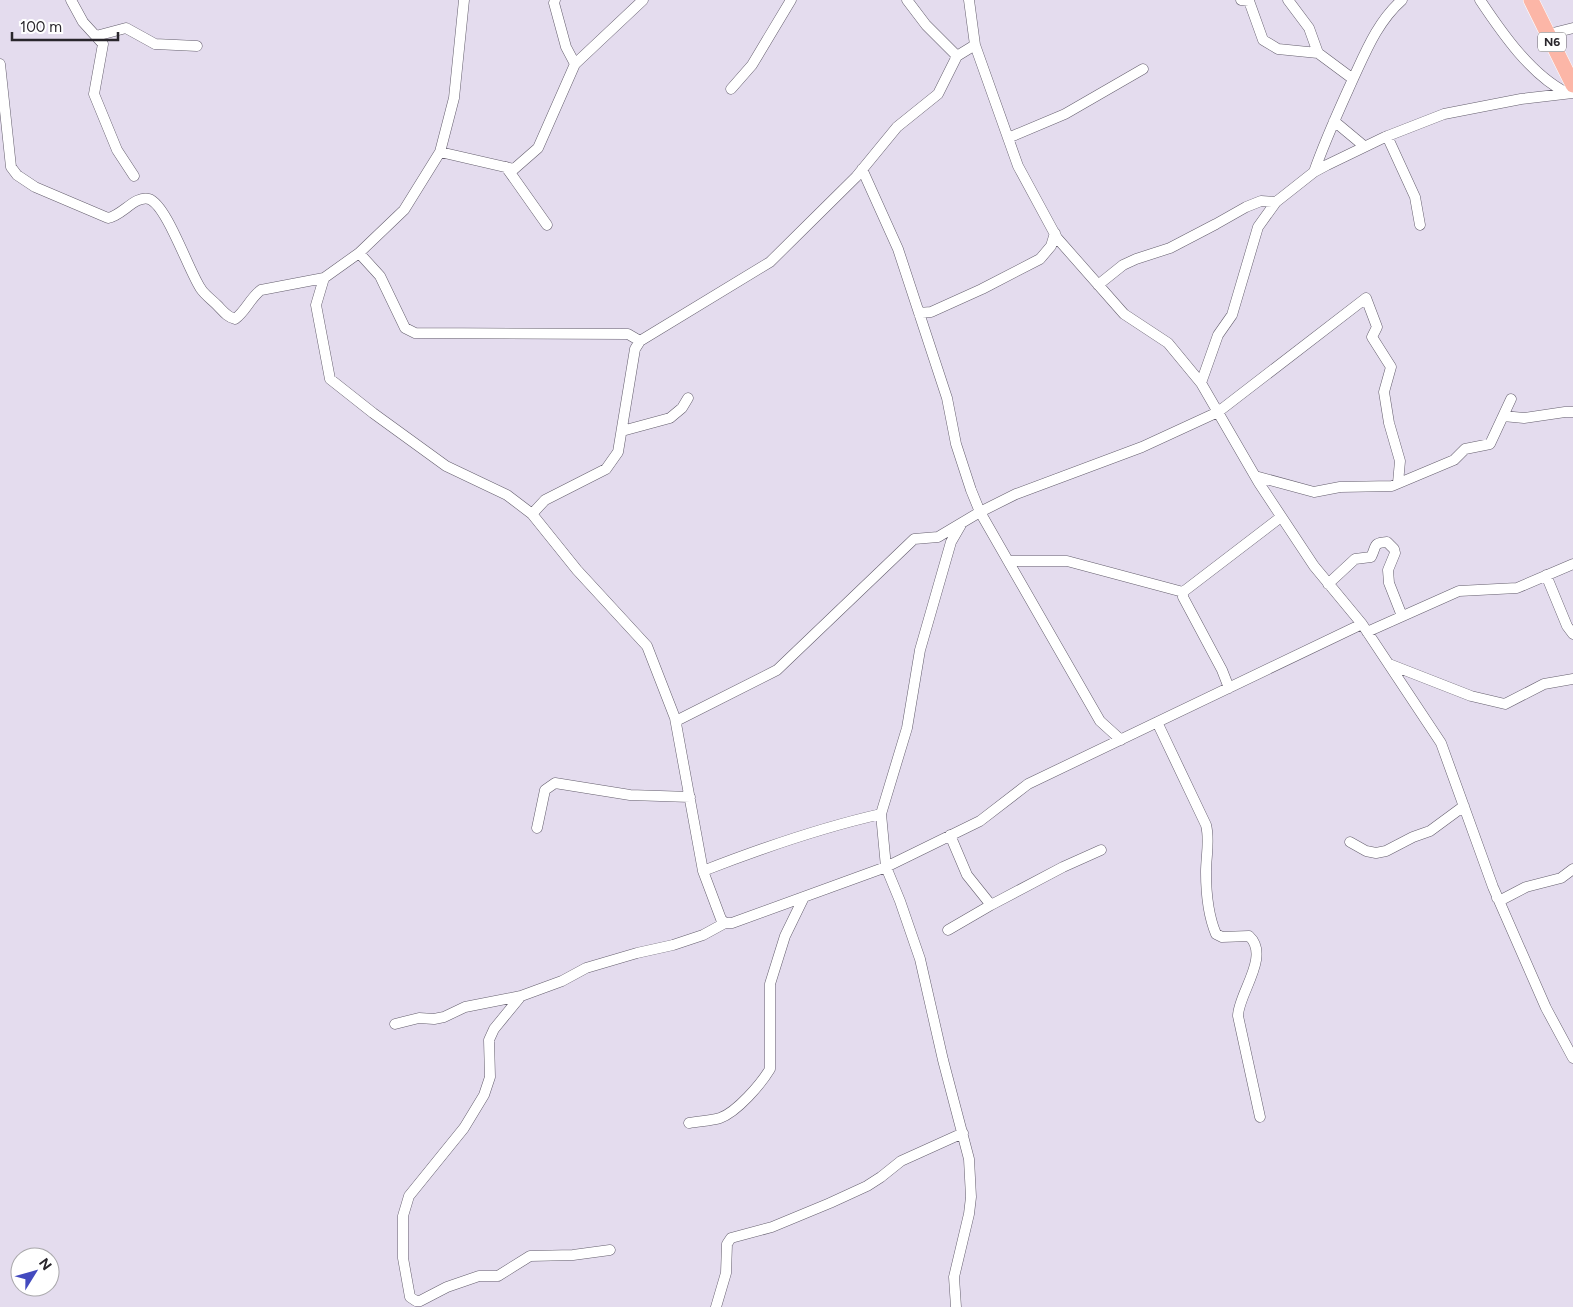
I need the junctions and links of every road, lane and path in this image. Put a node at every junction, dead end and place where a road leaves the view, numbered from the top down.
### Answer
1 (71, 0) edge
2 (464, 0) edge
3 (555, 0) edge
4 (642, 0) edge
5 (791, 0) edge
6 (907, 0) edge
7 (969, 0) edge
8 (1241, 0) edge
9 (1288, 0) edge
10 (1402, 0) edge
11 (1480, 0) edge
12 (1530, 0) edge
13 (1573, 28) edge
14 (1548, 34) junction
15 (96, 36) junction
16 (975, 45) junction
17 (197, 46) dead end
18 (1318, 53) junction
19 (957, 56) junction
20 (0, 64) edge
21 (575, 64) junction
22 (1143, 69) dead end
23 (1353, 79) junction
24 (731, 89) dead end
25 (1571, 90) edge
26 (1334, 121) junction
27 (1387, 136) junction
28 (1008, 138) junction
29 (1364, 146) junction
30 (440, 152) junction
31 (506, 167) junction
32 (862, 169) junction
33 (1314, 172) junction
34 (134, 176) dead end
35 (1276, 202) junction
36 (547, 225) dead end
37 (1420, 225) dead end
38 (1055, 234) junction
39 (359, 253) junction
40 (324, 278) junction
41 (1098, 285) junction
42 (919, 314) junction
43 (640, 341) junction
44 (1201, 383) junction
45 (688, 398) dead end
46 (1511, 399) dead end
47 (1218, 412) junction
48 (1573, 412) edge
49 (1503, 416) junction
50 (622, 430) junction
51 (1255, 476) junction
52 (1398, 483) junction
53 (980, 512) junction
54 (532, 514) junction
55 (1281, 517) junction
56 (963, 522) junction
57 (1008, 561) junction
58 (1573, 564) edge
59 (1546, 575) junction
60 (1328, 584) junction
61 (1183, 592) junction
62 (1402, 616) junction
63 (1364, 628) junction
64 (1573, 634) edge
65 (1388, 664) junction
66 (1573, 679) edge
67 (1229, 688) junction
68 (676, 722) junction
69 (1157, 722) junction
70 (1121, 740) junction
71 (690, 797) junction
72 (1464, 806) junction
73 (881, 814) junction
74 (537, 828) dead end
75 (950, 835) junction
76 (1350, 842) dead end
77 (1101, 850) dead end
78 (886, 867) junction
79 (1573, 869) edge
80 (703, 872) junction
81 (804, 896) junction
82 (1498, 898) junction
83 (991, 904) junction
84 (725, 923) junction
85 (948, 930) dead end
86 (521, 996) junction
87 (395, 1024) dead end
88 (1573, 1057) edge
89 (1260, 1117) dead end
90 (689, 1123) dead end
91 (963, 1133) junction
92 (610, 1250) dead end
93 (716, 1307) edge
94 (956, 1307) edge

1 - 15 street
2 - 30 street
3 - 21 street
4 - 21 street
5 - 24 street
6 - 19 street
7 - 16 street
8 - 18 street
9 - 18 street
10 - 23 street
11 - 25 street
12 - 14 highway, N6
13 - 14 street
14 - 25 highway, N6
15 - 17 street
15 - 34 street
16 - 19 street
16 - 28 street
18 - 23 street
19 - 32 street
20 - 40 street
21 - 31 street
22 - 28 street
23 - 26 street
25 - 27 street
26 - 29 street
26 - 33 street
27 - 29 street
27 - 37 street
28 - 38 street
29 - 33 street
30 - 31 street
30 - 39 street
31 - 36 street
32 - 42 street
32 - 43 street
33 - 35 street
35 - 41 street
35 - 44 street
38 - 41 street
38 - 42 street
39 - 40 street
39 - 43 street
40 - 54 street
41 - 44 street
42 - 53 street
43 - 50 street
44 - 47 street
45 - 50 street
46 - 49 street
47 - 51 street
47 - 52 street
47 - 53 street
48 - 49 street
49 - 52 street
50 - 54 street
51 - 52 street
51 - 55 street
53 - 56 street
53 - 57 street
54 - 68 street
55 - 60 street
55 - 61 street
56 - 68 street
56 - 73 street
57 - 61 street
57 - 70 street
58 - 59 street
59 - 62 street
59 - 64 street
60 - 62 street
60 - 63 street
61 - 67 street
62 - 63 street
63 - 65 street
63 - 67 street
65 - 66 street
65 - 72 street
67 - 69 street
68 - 71 street
69 - 70 street
69 - 89 street
70 - 75 street
71 - 74 street
71 - 80 street
72 - 76 street
72 - 82 street
73 - 78 street
73 - 80 street
75 - 78 street
75 - 83 street
77 - 83 street
78 - 81 street
78 - 91 street
79 - 82 street
80 - 84 street
81 - 84 street
81 - 90 street
82 - 88 street
83 - 85 street
84 - 86 street
86 - 87 street
86 - 92 street
91 - 93 street
91 - 94 street

